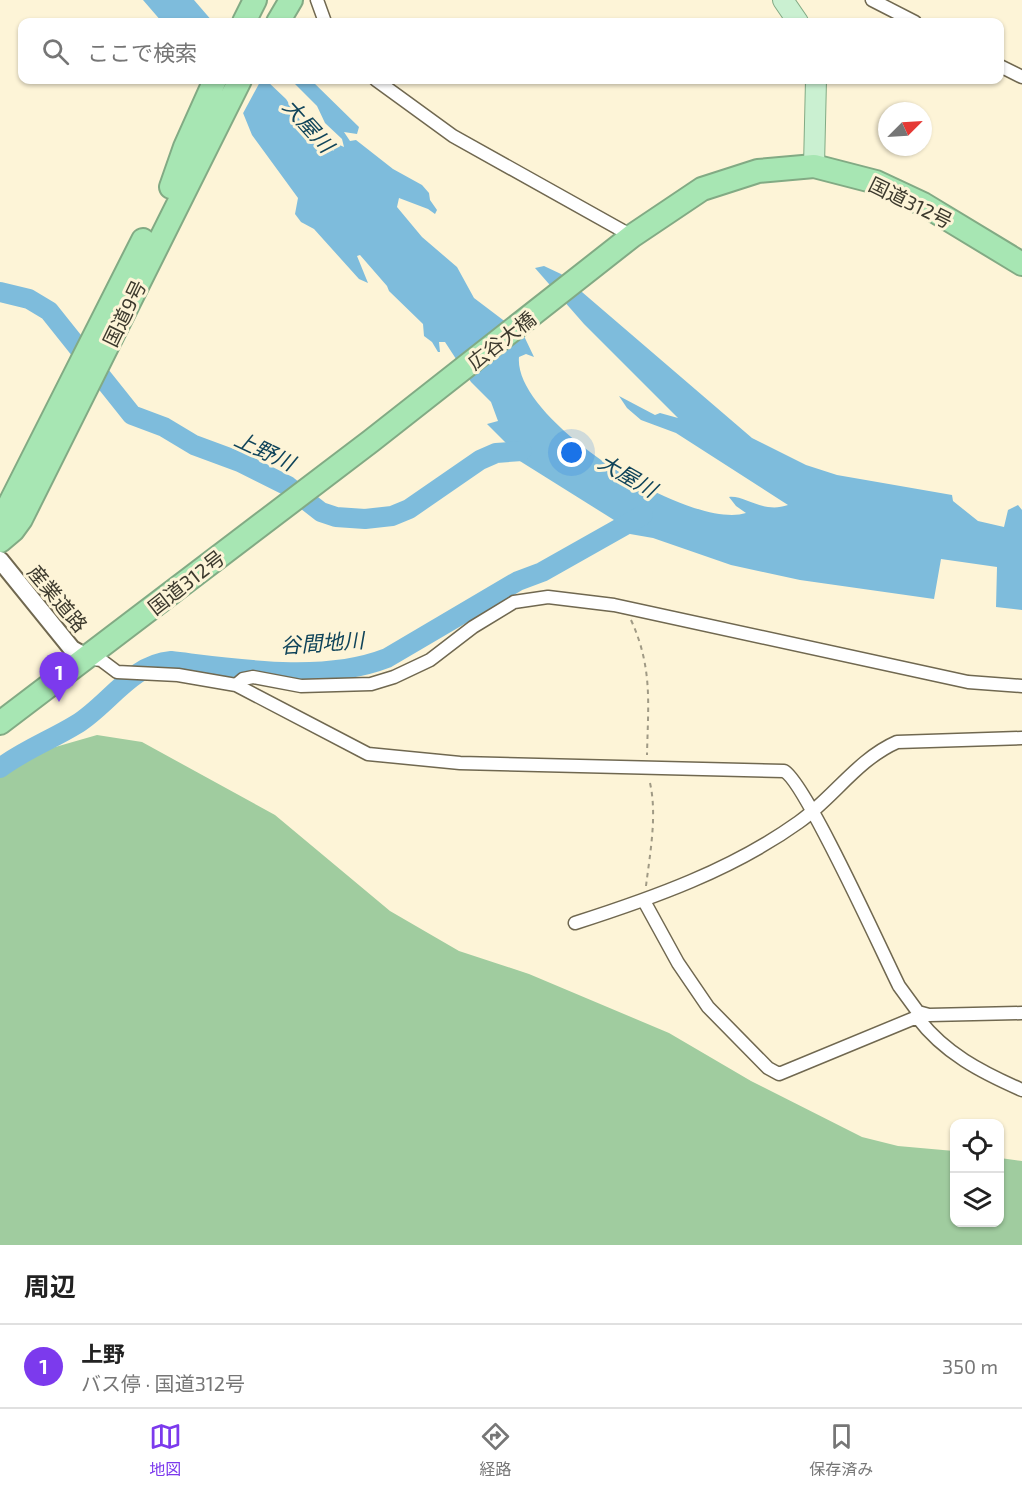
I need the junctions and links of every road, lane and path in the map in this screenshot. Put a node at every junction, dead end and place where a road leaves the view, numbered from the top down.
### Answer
1 (255, 0) edge
2 (783, 0) edge
3 (872, 0) edge
4 (319, 1) edge
5 (283, 7) edge
6 (246, 18) edge
7 (269, 18) edge
8 (324, 18) edge
9 (795, 18) edge
10 (907, 18) edge
11 (1004, 68) edge
12 (1022, 77) edge
13 (214, 84) edge
14 (227, 84) edge
15 (238, 84) edge
16 (243, 84) edge
17 (382, 84) edge
18 (816, 84) edge
19 (193, 157) junction
20 (814, 165) junction
21 (631, 237) junction
22 (1022, 264) edge
23 (90, 362) junction
24 (371, 441) joint
25 (0, 523) edge
26 (0, 541) edge
27 (0, 560) edge
28 (626, 608) junction
29 (88, 658) junction
30 (236, 685) junction
31 (1022, 686) edge
32 (0, 723) edge
33 (1022, 738) edge
34 (647, 768) junction
35 (813, 812) junction
36 (644, 901) junction
37 (575, 923) dead end
38 (1022, 1013) edge
39 (918, 1014) junction
40 (1022, 1090) edge

1 - 6 highway
2 - 9 main road
3 - 10 street
4 - 8 street
5 - 7 highway
11 - 12 street
13 - 19 highway
14 - 19 highway
15 - 19 highway
16 - 19 highway
17 - 21 street
18 - 20 main road
19 - 23 highway, 国道9号
20 - 21 highway, 国道312号
20 - 22 highway, 国道312号
21 - 24 highway, 広谷大橋
23 - 25 highway, 国道9号
23 - 26 highway, 国道9号
24 - 29 highway, 国道312号
27 - 29 street, 産業道路
28 - 30 street
28 - 31 street
28 - 34 path
29 - 30 street
29 - 32 highway, 国道312号
30 - 34 street
33 - 35 street
34 - 35 street
34 - 36 path
35 - 36 street
35 - 39 street
36 - 37 street
36 - 39 street
38 - 39 street
39 - 40 street

